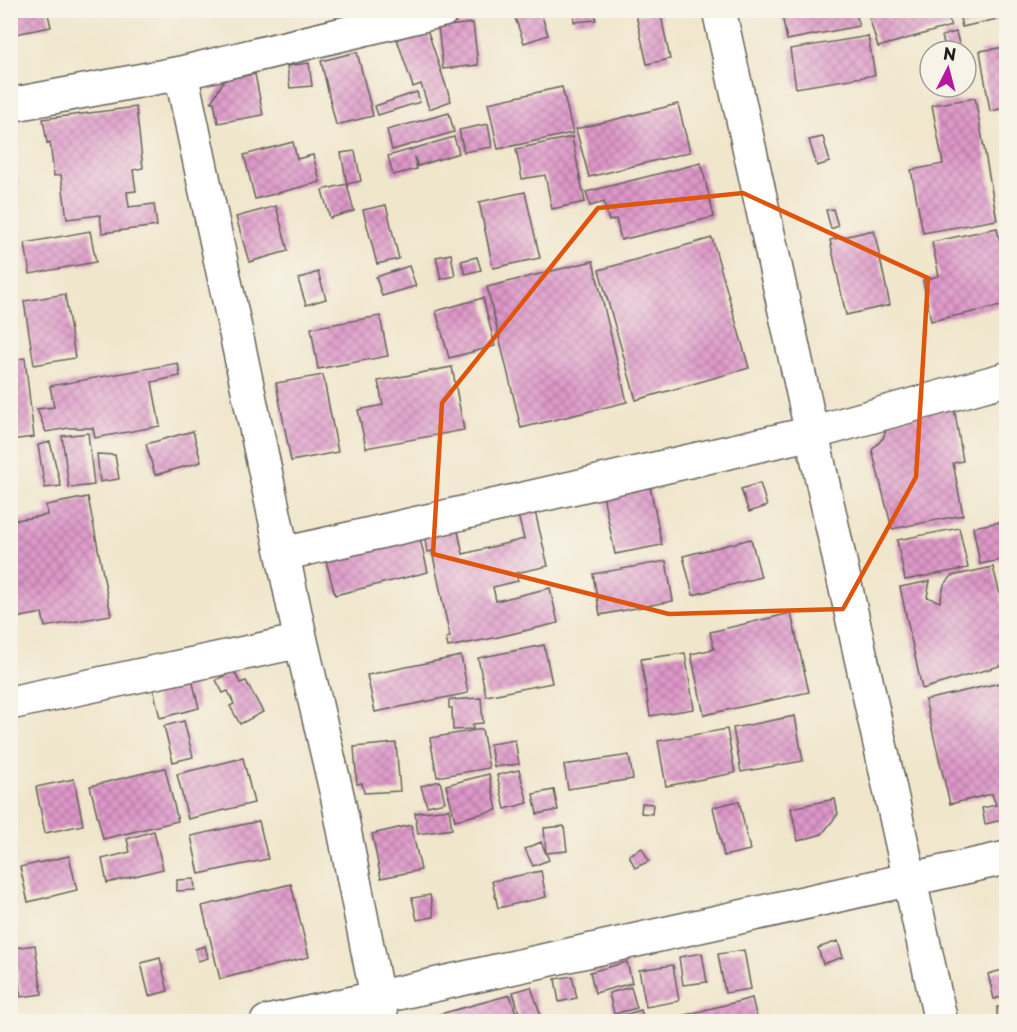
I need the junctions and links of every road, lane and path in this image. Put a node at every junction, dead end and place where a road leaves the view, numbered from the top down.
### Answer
1 (443, 10) edge
2 (719, 10) edge
3 (375, 18) edge
4 (181, 73) junction
5 (10, 105) edge
6 (1006, 379) edge
7 (812, 433) junction
8 (283, 554) junction
9 (301, 641) junction
10 (10, 703) edge
11 (1006, 858) edge
12 (909, 879) junction
13 (379, 1009) edge
14 (267, 1022) edge
15 (941, 1022) edge

1 - 3 street
2 - 7 street
3 - 4 street
4 - 5 street
4 - 8 street
6 - 7 street
7 - 8 street
7 - 12 street
8 - 9 street
9 - 10 street
9 - 13 street
11 - 12 street
12 - 13 street
12 - 15 street
13 - 14 street

